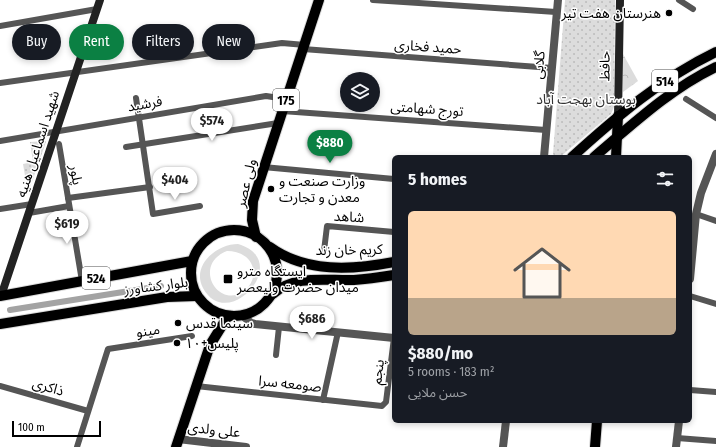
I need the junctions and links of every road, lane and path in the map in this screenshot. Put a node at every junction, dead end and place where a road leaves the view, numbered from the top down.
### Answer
1 (100, 0) edge
2 (319, 0) edge
3 (373, 0) edge
4 (558, 0) edge
5 (562, 0) edge
6 (620, 0) edge
7 (679, 0) edge
8 (97, 9) junction
9 (693, 9) dead end
10 (559, 13) junction
11 (0, 26) edge
12 (304, 47) junction
13 (716, 52) edge
14 (716, 67) edge
15 (554, 68) junction
16 (76, 72) junction
17 (0, 83) edge
18 (136, 98) dead end
19 (286, 99) junction
20 (686, 99) dead end
21 (282, 111) junction
22 (618, 116) junction
23 (139, 118) junction
24 (716, 118) edge
25 (278, 123) junction
26 (548, 130) junction
27 (56, 132) junction
28 (618, 137) junction
29 (0, 141) edge
30 (59, 144) dead end
31 (143, 144) junction
32 (126, 147) dead end
33 (716, 154) edge
34 (544, 155) edge
35 (548, 155) edge
36 (574, 155) edge
37 (596, 155) edge
38 (616, 155) edge
39 (264, 167) junction
40 (713, 172) edge
41 (392, 179) edge
42 (150, 186) junction
43 (68, 198) junction
44 (32, 204) junction
45 (69, 206) junction
46 (200, 206) dead end
47 (0, 209) edge
48 (29, 213) junction
49 (696, 214) junction
50 (716, 221) edge
51 (392, 232) edge
52 (692, 232) edge
53 (259, 239) junction
54 (324, 250) dead end
55 (192, 261) junction
56 (392, 262) edge
57 (392, 275) edge
58 (82, 281) junction
59 (197, 296) junction
60 (0, 297) edge
61 (692, 297) edge
62 (269, 298) junction
63 (716, 304) edge
64 (228, 316) junction
65 (242, 316) junction
66 (0, 324) edge
67 (279, 327) junction
68 (338, 332) junction
69 (192, 336) dead end
70 (392, 338) edge
71 (392, 354) edge
72 (276, 355) dead end
73 (0, 386) edge
74 (196, 386) junction
75 (692, 390) edge
76 (716, 392) edge
77 (323, 400) junction
78 (382, 406) joint
79 (88, 411) junction
80 (506, 423) edge
81 (597, 423) edge
82 (678, 423) edge
83 (677, 438) junction
84 (716, 441) edge
85 (177, 443) edge
86 (593, 445) edge
87 (77, 447) edge
88 (246, 447) edge
89 (503, 447) edge
90 (676, 447) edge

1 - 8 main road, شهید اسماعیل هنیه
2 - 12 main road, ولی عصر / 175
3 - 10 street
4 - 10 street, گلابی
5 - 10 street, گلابی
6 - 22 main road, حافظ
7 - 9 street
8 - 11 street
8 - 16 main road, شهید اسماعیل هنیه
10 - 15 street, گلابی
12 - 15 street, حمید فخاری
12 - 16 street, حمید فخاری
12 - 19 main road, ولی عصر / 175
13 - 22 main road, 514
14 - 28 main road, 514
15 - 26 street, گلابی
16 - 17 street, حمید فخاری
16 - 27 main road, شهید اسماعیل هنیه
18 - 23 street
19 - 21 main road, ولی عصر / 175
19 - 23 street, فرشید
20 - 24 street
21 - 25 main road, ولی عصر / 175
21 - 26 street, تورج شهامتی
22 - 28 main road, حافظ
22 - 36 main road, 514
23 - 27 street, فرشید
23 - 31 street
25 - 31 street
25 - 39 main road, ولی عصر / 175
26 - 34 street, گلابی
26 - 35 street, گلابی
27 - 29 street, فرشید
27 - 44 main road, شهید اسماعیل هنیه
28 - 37 main road, 514
28 - 38 main road, حافظ
30 - 43 street, پلور
31 - 32 street
31 - 42 street
33 - 40 street
39 - 41 street
39 - 53 main road, ولی عصر / 175
40 - 49 street
42 - 43 street
42 - 46 street
43 - 45 street, پلور
44 - 47 street
44 - 48 main road, شهید اسماعیل هنیه
45 - 48 street
45 - 58 street, پلور
48 - 60 main road, شهید اسماعیل هنیه
49 - 50 street
49 - 52 street
51 - 54 street, شاهد
53 - 55 main road
53 - 56 main road, کریم خان زند
53 - 62 main road
55 - 58 main road, بلوار کشاورز / 524
55 - 59 main road
57 - 62 main road, کریم خان زند
58 - 60 main road, بلوار کشاورز / 524
59 - 64 main road
59 - 66 main road, بلوار کشاورز / 524
61 - 63 street
62 - 65 main road
64 - 65 main road
64 - 74 main road
65 - 67 street
67 - 68 street
67 - 72 street
68 - 70 street
68 - 77 street
69 - 79 street, مینو
71 - 78 street, پنجم
73 - 79 street, ذاکری
74 - 77 street, صومعه سرا
74 - 85 main road
75 - 76 street
77 - 78 street, صومعه سرا
79 - 87 street
80 - 89 street
81 - 86 main road
82 - 83 street
83 - 84 street
83 - 90 street
85 - 88 street, علی ولدی

